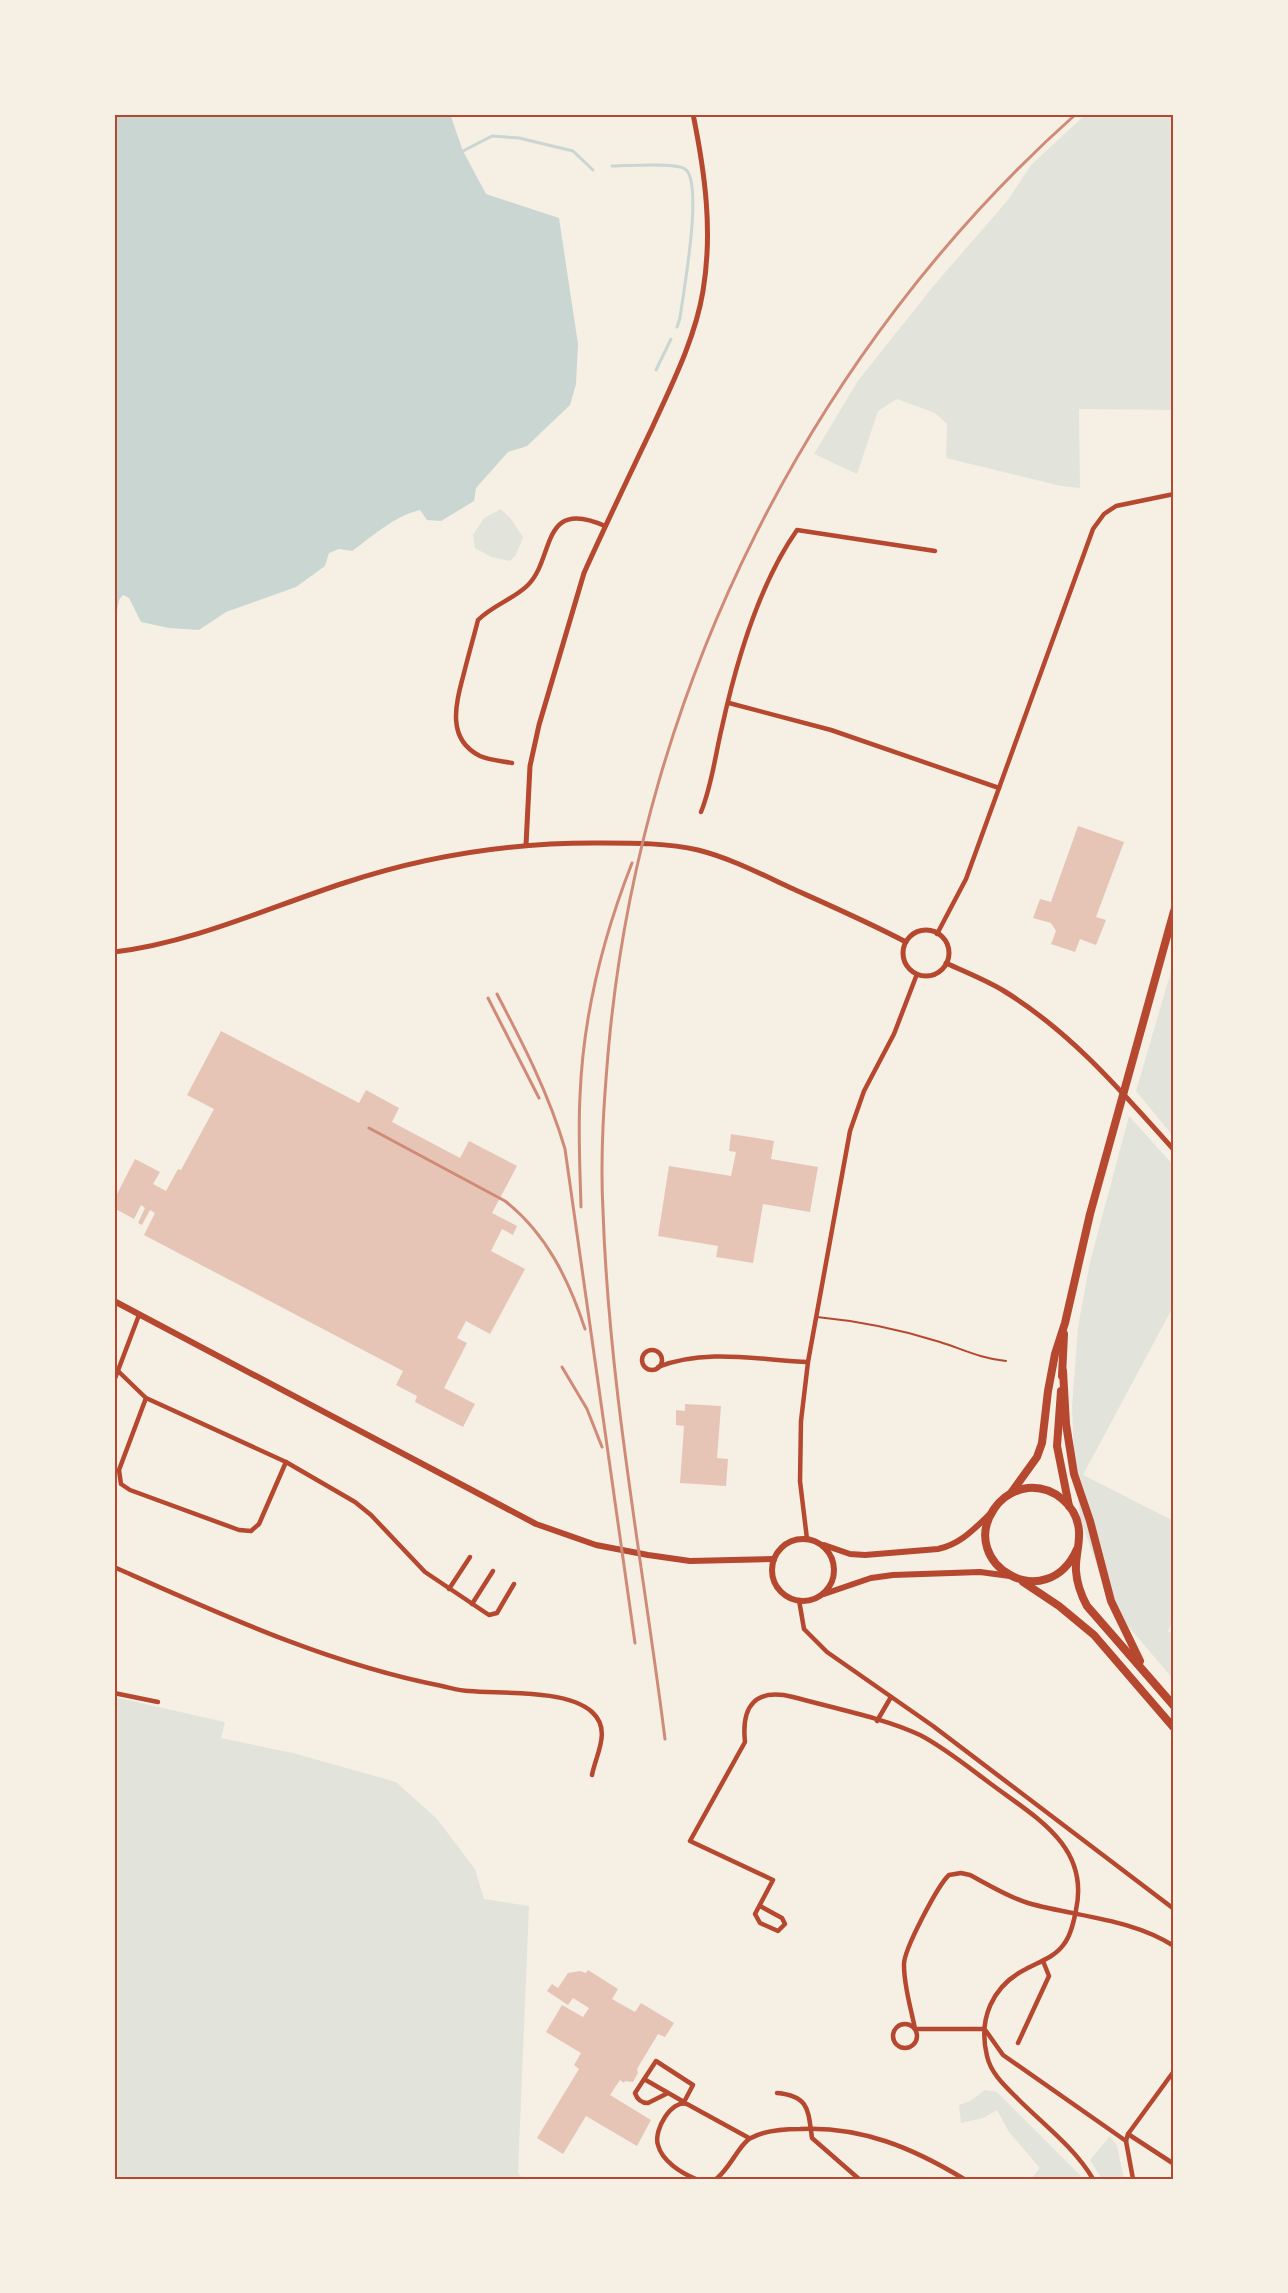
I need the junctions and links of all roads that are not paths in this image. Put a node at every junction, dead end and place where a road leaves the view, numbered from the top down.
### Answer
1 (693, 114) edge
2 (1174, 494) edge
3 (605, 526) junction
4 (935, 550) dead end
5 (729, 703) junction
6 (512, 763) dead end
7 (999, 788) junction
8 (700, 813) dead end
9 (526, 844) junction
10 (1174, 911) edge
11 (937, 934) junction
12 (906, 942) junction
13 (114, 951) edge
14 (946, 963) junction
15 (916, 974) junction
16 (1174, 1150) edge
17 (114, 1301) edge
18 (139, 1315) junction
19 (817, 1317) junction
20 (1065, 1323) junction
21 (661, 1359) junction
22 (1006, 1361) dead end
23 (808, 1362) junction
24 (666, 1364) junction
25 (658, 1367) junction
26 (118, 1371) junction
27 (1063, 1371) junction
28 (114, 1382) edge
29 (146, 1398) junction
30 (286, 1462) junction
31 (1011, 1493) junction
32 (1069, 1506) junction
33 (992, 1512) junction
34 (807, 1539) junction
35 (819, 1544) junction
36 (1077, 1549) junction
37 (470, 1557) dead end
38 (774, 1559) junction
39 (114, 1567) edge
40 (493, 1571) dead end
41 (1010, 1576) junction
42 (1018, 1579) junction
43 (514, 1584) dead end
44 (449, 1590) junction
45 (820, 1595) junction
46 (799, 1600) junction
47 (472, 1604) junction
48 (1146, 1672) junction
49 (114, 1694) edge
50 (891, 1697) junction
51 (158, 1702) dead end
52 (1174, 1706) edge
53 (876, 1721) junction
54 (1174, 1728) edge
55 (592, 1775) dead end
56 (760, 1906) junction
57 (1174, 1909) edge
58 (1075, 1915) junction
59 (1174, 1946) edge
60 (1043, 1961) junction
61 (915, 2029) junction
62 (984, 2029) junction
63 (1018, 2043) dead end
64 (1174, 2071) edge
65 (644, 2079) junction
66 (668, 2092) junction
67 (777, 2093) dead end
68 (684, 2102) junction
69 (810, 2128) junction
70 (1128, 2134) junction
71 (749, 2138) junction
72 (1126, 2142) junction
73 (1174, 2164) edge
74 (696, 2179) edge
75 (716, 2179) edge
76 (859, 2179) edge
77 (964, 2179) edge
78 (1093, 2179) edge
79 (1133, 2179) edge

1 - 3 street
2 - 7 street
3 - 6 street
3 - 9 street
4 - 5 street
5 - 7 street
5 - 8 street
7 - 11 street
9 - 12 street
9 - 13 street
10 - 20 highway
11 - 12 street
11 - 14 street
12 - 15 street
14 - 15 street
14 - 16 street
15 - 19 street
17 - 18 main road
18 - 26 street
18 - 38 main road
19 - 22 lane
19 - 23 street
20 - 27 highway
20 - 31 highway
21 - 24 street
21 - 25 street
21 - 25 street
23 - 24 street
23 - 34 street
24 - 25 street
26 - 28 street
26 - 29 street
27 - 32 highway
27 - 48 highway
29 - 30 street
29 - 30 street
30 - 44 street
31 - 32 highway
31 - 33 highway
32 - 36 highway
33 - 35 main road
33 - 41 highway
34 - 35 main road
34 - 38 main road
35 - 45 main road
36 - 42 highway
36 - 48 highway
37 - 44 street
38 - 46 main road
39 - 55 street
40 - 47 street
41 - 42 highway
41 - 45 main road
42 - 54 highway
43 - 47 street
44 - 47 street
45 - 46 main road
46 - 50 street
48 - 52 highway
49 - 51 street
50 - 53 street
50 - 57 street
53 - 56 street
53 - 58 street
56 - 56 street
58 - 59 street
58 - 60 street
58 - 61 street
60 - 62 street
60 - 63 street
61 - 61 street
61 - 62 street
62 - 72 street
62 - 78 street
64 - 70 street
65 - 66 street
65 - 66 street
65 - 68 street
66 - 68 street
67 - 69 street
68 - 71 street
68 - 74 street
69 - 71 street
69 - 76 street
69 - 77 street
70 - 72 street
70 - 73 street
71 - 75 street
72 - 79 street

